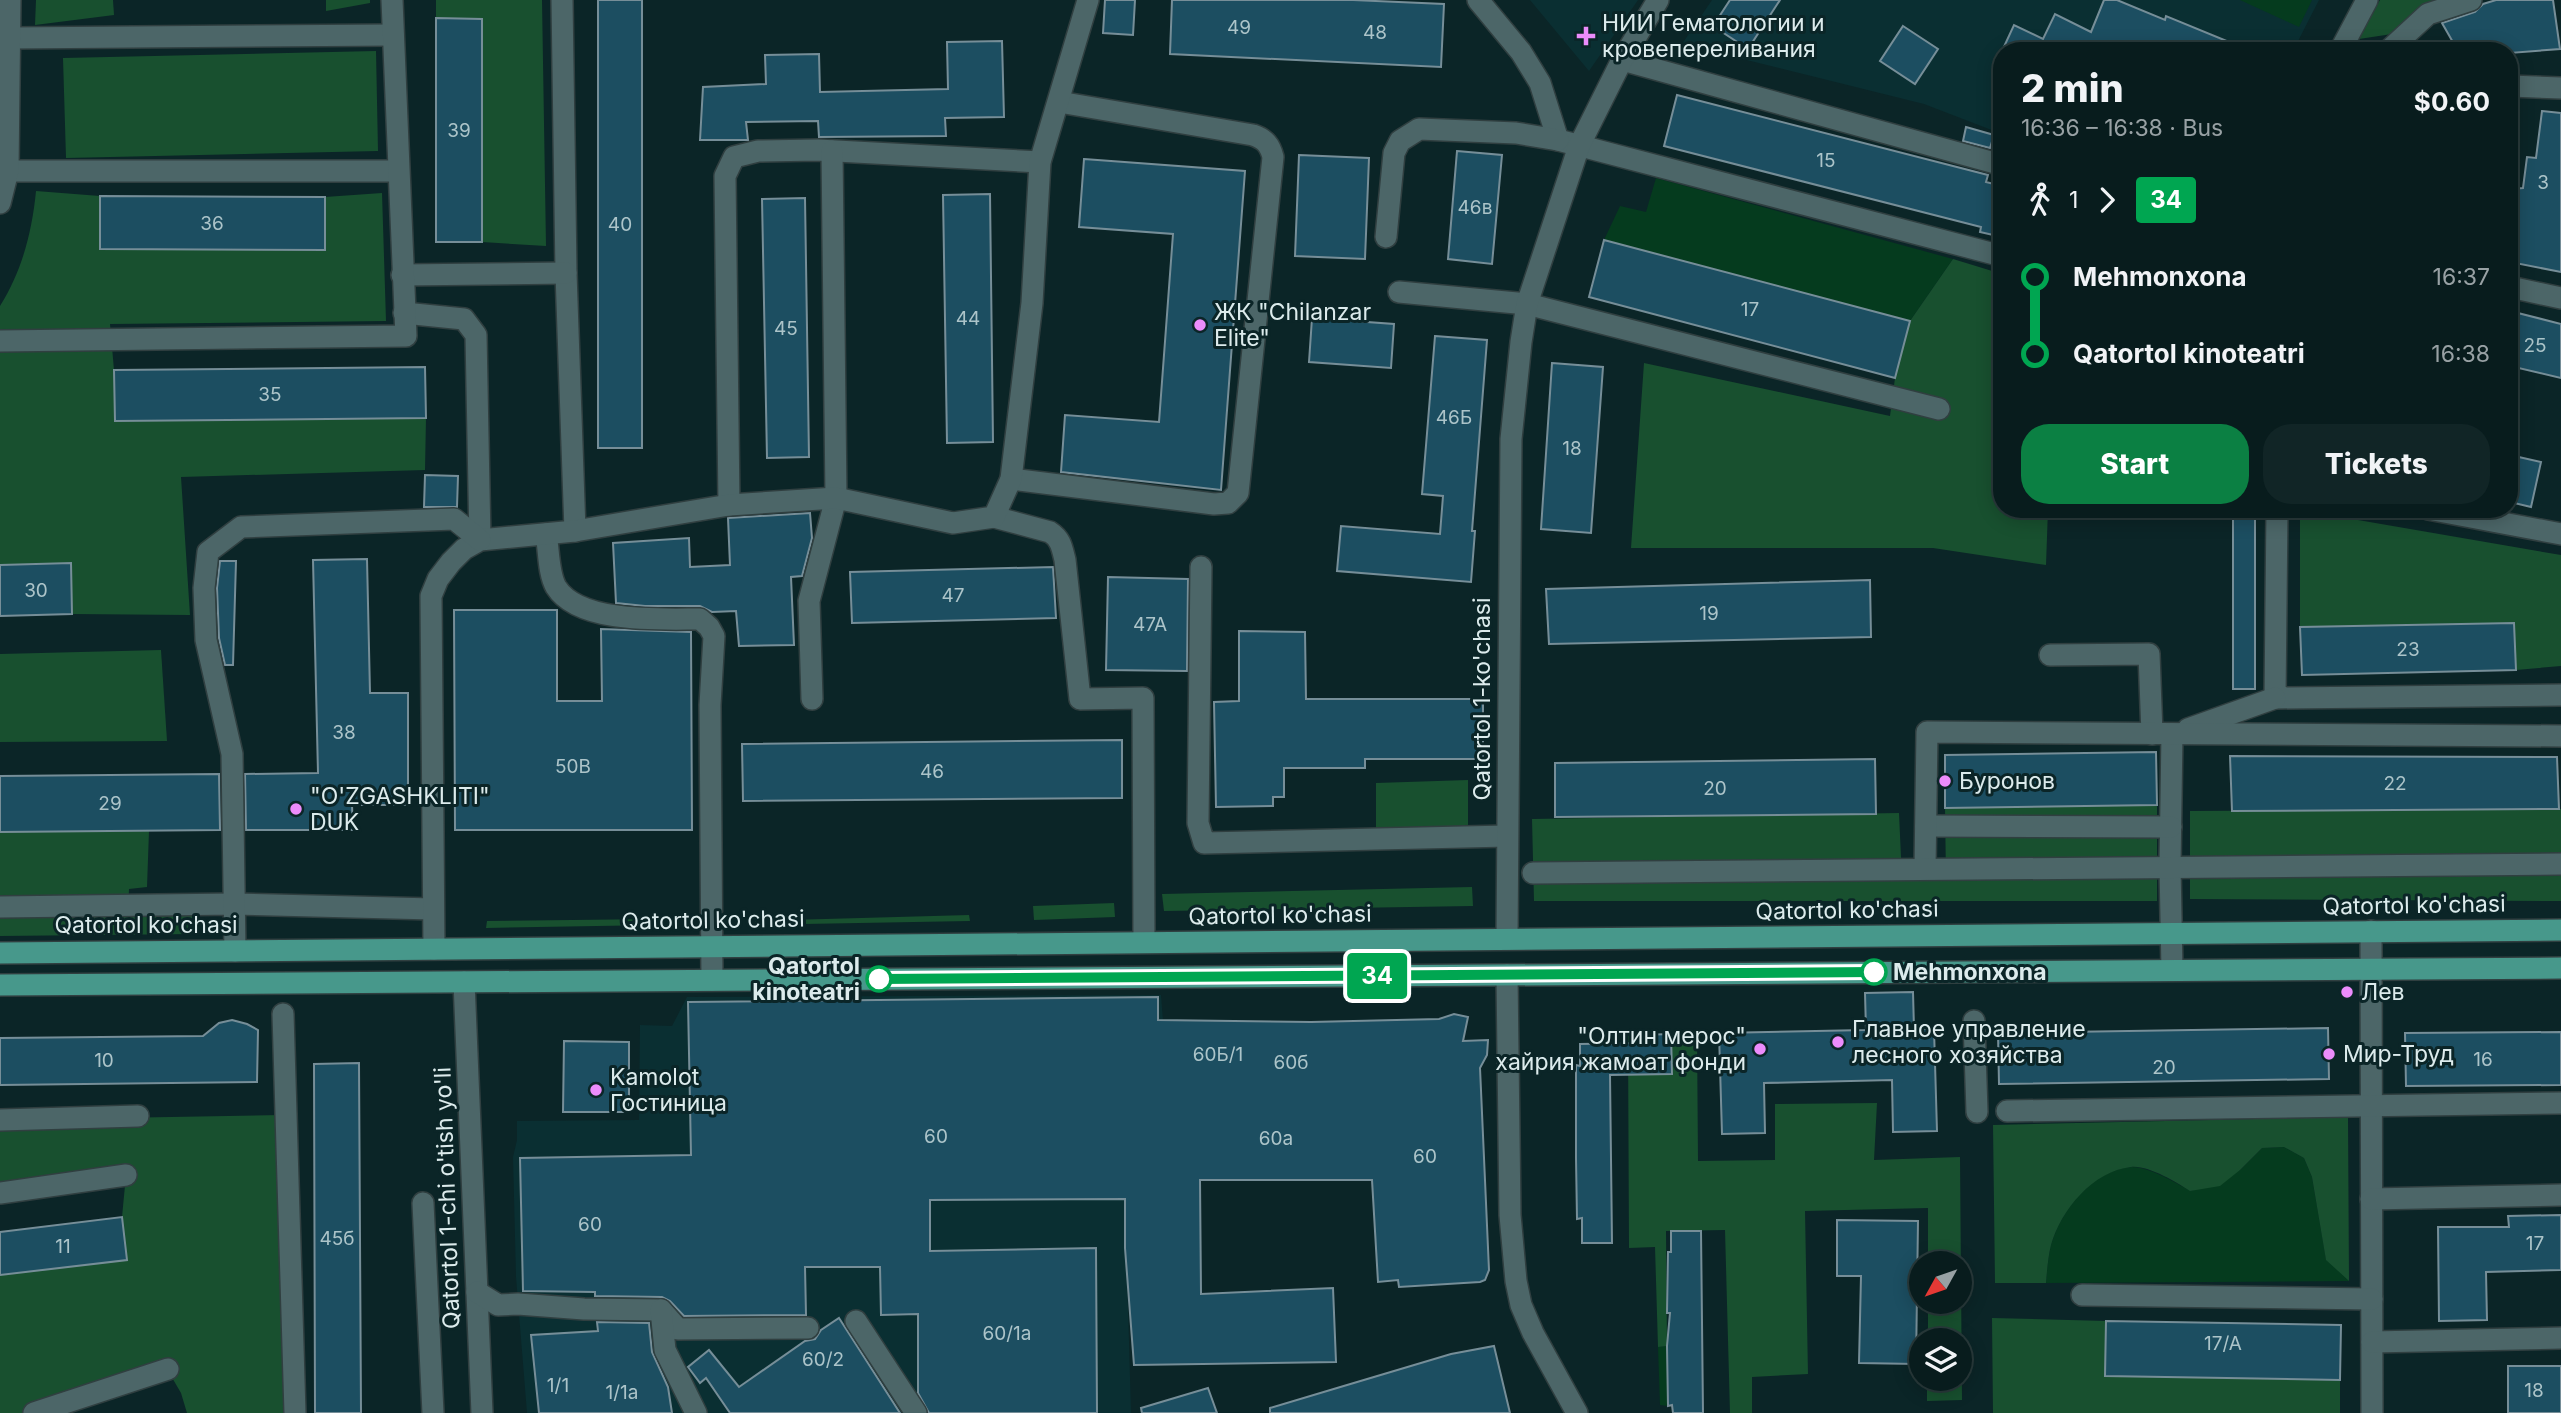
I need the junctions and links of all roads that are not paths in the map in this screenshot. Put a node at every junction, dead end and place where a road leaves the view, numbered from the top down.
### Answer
1 (10, 0) edge
2 (392, 0) edge
3 (562, 0) edge
4 (1088, 0) edge
5 (1478, 0) edge
6 (1658, 0) edge
7 (2367, 0) edge
8 (2471, 0) edge
9 (393, 35) junction
10 (10, 38) junction
11 (2345, 42) edge
12 (2398, 42) edge
13 (1622, 60) junction
14 (2518, 86) edge
15 (2561, 88) edge
16 (1059, 102) junction
17 (1558, 140) junction
18 (1579, 145) junction
19 (832, 151) junction
20 (1040, 162) junction
21 (1993, 163) edge
22 (8, 171) junction
23 (398, 171) junction
24 (0, 203) edge
25 (1386, 237) dead end
26 (1993, 254) edge
27 (566, 273) junction
28 (402, 275) junction
29 (2518, 289) edge
30 (1399, 292) dead end
31 (2561, 298) edge
32 (1527, 304) junction
33 (404, 313) junction
34 (0, 341) edge
35 (1939, 409) dead end
36 (1012, 479) junction
37 (836, 498) junction
38 (729, 505) junction
39 (994, 517) junction
40 (2277, 518) edge
41 (2476, 518) edge
42 (575, 531) junction
43 (546, 534) junction
44 (2561, 534) edge
45 (480, 540) junction
46 (1201, 567) dead end
47 (2050, 655) dead end
48 (2561, 695) edge
49 (2275, 698) junction
50 (812, 699) dead end
51 (2162, 734) junction
52 (2561, 736) edge
53 (1926, 825) junction
54 (2171, 827) junction
55 (1507, 836) junction
56 (2561, 864) edge
57 (2170, 866) junction
58 (1926, 868) junction
59 (1533, 873) dead end
60 (234, 904) junction
61 (0, 907) edge
62 (433, 909) junction
63 (2561, 930) edge
64 (2371, 931) junction
65 (2171, 933) junction
66 (1507, 939) junction
67 (1144, 942) junction
68 (712, 946) junction
69 (434, 949) junction
70 (463, 949) junction
71 (235, 951) junction
72 (0, 953) edge
73 (2561, 968) edge
74 (2371, 969) junction
75 (2172, 970) junction
76 (1507, 975) junction
77 (1145, 977) junction
78 (712, 980) junction
79 (434, 982) junction
80 (464, 982) junction
81 (0, 985) edge
82 (283, 1014) dead end
83 (1974, 1021) dead end
84 (2561, 1103) edge
85 (2371, 1106) junction
86 (2007, 1111) dead end
87 (1977, 1112) dead end
88 (138, 1116) dead end
89 (0, 1120) edge
90 (126, 1175) dead end
91 (0, 1194) edge
92 (2561, 1195) edge
93 (2371, 1199) junction
94 (423, 1203) dead end
95 (477, 1292) junction
96 (2082, 1295) dead end
97 (2372, 1299) junction
98 (660, 1310) junction
99 (856, 1321) dead end
100 (808, 1328) dead end
101 (2561, 1338) edge
102 (2372, 1342) junction
103 (168, 1369) dead end
104 (34, 1413) edge
105 (295, 1413) edge
106 (433, 1413) edge
107 (482, 1413) edge
108 (696, 1413) edge
109 (916, 1413) edge
110 (1577, 1413) edge
111 (2372, 1413) edge

1 - 10 street
2 - 9 street
3 - 27 street
4 - 16 street
5 - 17 street
6 - 13 street, Qatortol 1-ko'chasi
7 - 11 street
8 - 12 street
9 - 10 street
9 - 23 street
10 - 22 street
13 - 18 street, Qatortol 1-ko'chasi
13 - 21 street
14 - 15 street
16 - 20 street
16 - 36 street
17 - 18 street
17 - 25 street
18 - 26 street
18 - 32 street, Qatortol 1-ko'chasi
19 - 20 street
19 - 37 street
19 - 38 street
20 - 36 street
22 - 23 street
22 - 24 street
23 - 28 street
27 - 28 street
27 - 42 street
28 - 33 street
29 - 31 street
30 - 32 street
32 - 35 street
32 - 55 street, Qatortol 1-ko'chasi
33 - 34 street
33 - 45 street
36 - 39 street
37 - 38 street
37 - 39 street
37 - 50 street
38 - 42 street
39 - 67 street
40 - 49 street
41 - 44 street
42 - 43 street
43 - 45 street
43 - 68 street
45 - 60 street
45 - 62 street
46 - 55 street
47 - 51 street
48 - 49 street
49 - 51 street
51 - 52 street
51 - 53 street
51 - 54 street
53 - 54 street
53 - 58 street
54 - 57 street
55 - 66 street, Qatortol 1-ko'chasi
56 - 57 street
57 - 58 street
57 - 65 street
58 - 59 street
60 - 61 street
60 - 62 street
60 - 71 street
62 - 69 street
63 - 64 main road, Qatortol ko'chasi
64 - 65 main road, Qatortol ko'chasi
64 - 74 street
65 - 66 main road, Qatortol ko'chasi
65 - 75 street
66 - 67 main road, Qatortol ko'chasi
66 - 76 main road, Qatortol 1-ko'chasi
67 - 68 main road, Qatortol ko'chasi
67 - 77 main road
68 - 70 main road, Qatortol ko'chasi
68 - 78 street
69 - 70 main road, Qatortol ko'chasi
69 - 71 main road, Qatortol ko'chasi
69 - 79 main road
69 - 80 main road
70 - 80 main road
71 - 72 main road, Qatortol ko'chasi
73 - 74 main road
74 - 75 main road
74 - 85 street
75 - 76 main road
76 - 77 main road
76 - 110 street, Qatortol 1-ko'chasi
77 - 78 main road
78 - 80 main road
79 - 80 main road
79 - 81 main road
80 - 95 street, Qatortol 1-chi o'tish yo'li
82 - 105 street
83 - 87 street
84 - 85 street
85 - 86 street
85 - 93 street
88 - 89 street
90 - 91 street
92 - 93 street
93 - 97 street
94 - 106 street
95 - 98 street
95 - 107 street, Qatortol 1-chi o'tish yo'li
96 - 97 street
97 - 102 street
98 - 100 street
98 - 108 street
99 - 109 street
101 - 102 street
102 - 111 street
103 - 104 street

